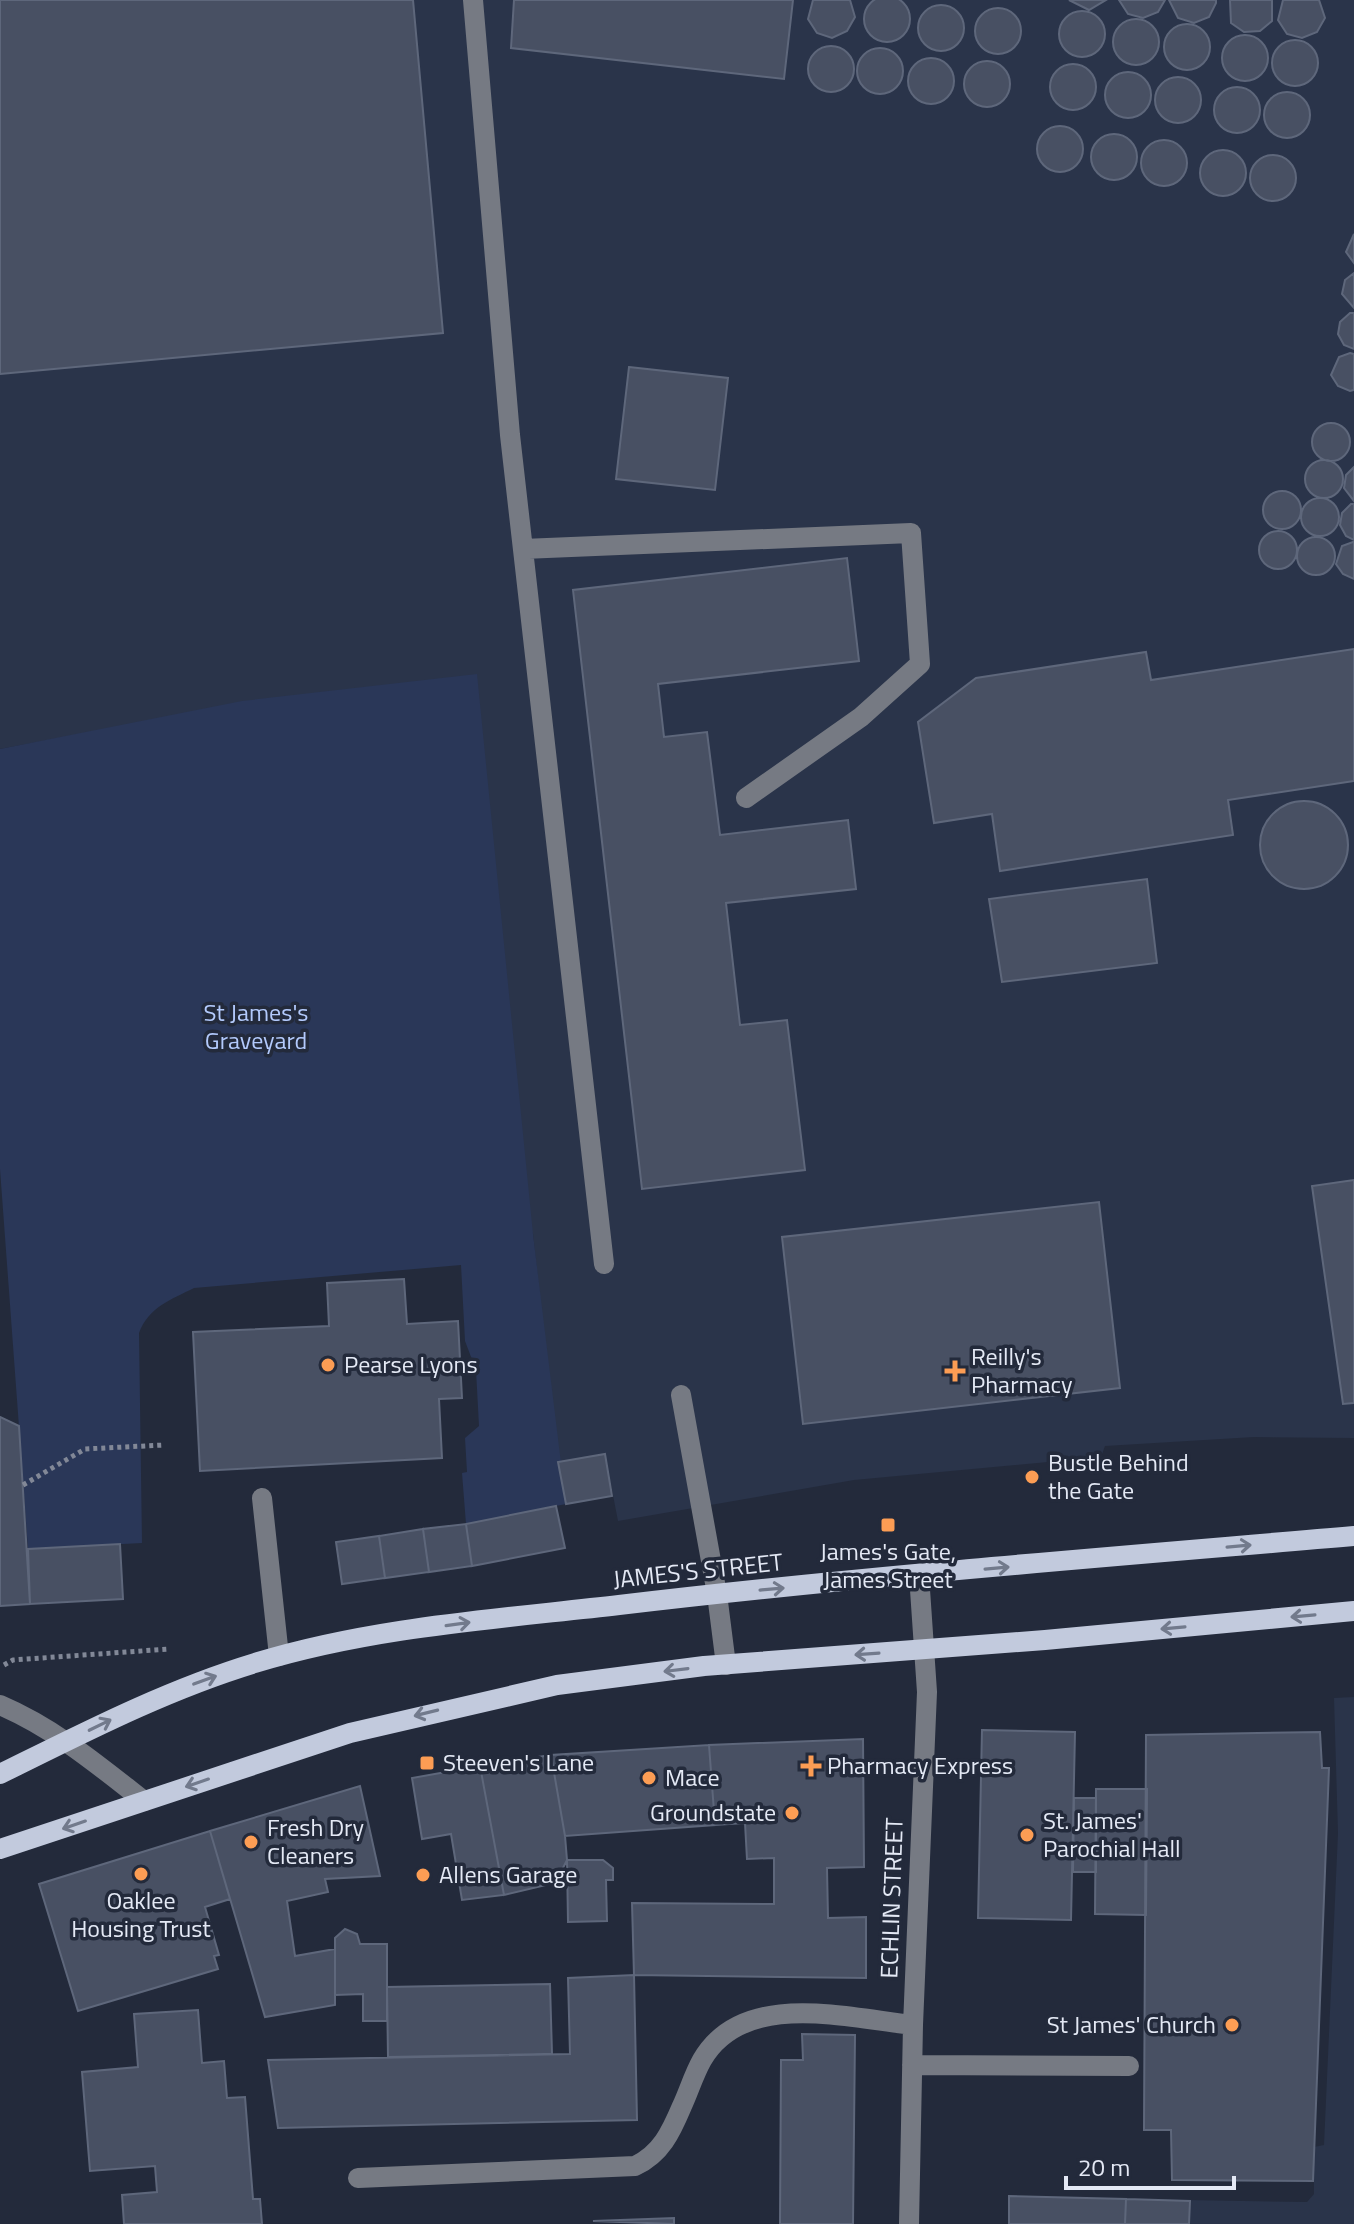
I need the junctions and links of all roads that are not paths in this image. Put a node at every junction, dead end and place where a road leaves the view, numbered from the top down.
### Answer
1 (473, 0) edge
2 (523, 549) junction
3 (746, 798) dead end
4 (604, 1264) dead end
5 (681, 1395) dead end
6 (262, 1498) dead end
7 (1354, 1536) edge
8 (919, 1575) junction
9 (717, 1594) junction
10 (1354, 1611) edge
11 (926, 1650) junction
12 (279, 1656) junction
13 (726, 1665) junction
14 (0, 1705) edge
15 (67, 1741) junction
16 (0, 1774) edge
17 (144, 1801) junction
18 (0, 1849) edge
19 (913, 2025) junction
20 (912, 2065) junction
21 (1129, 2066) dead end
22 (358, 2178) dead end
23 (909, 2224) edge

1 - 2 street
2 - 3 street
2 - 4 street
5 - 9 street
6 - 12 street
8 -> 7 main road, JAMES'S STREET
9 -> 8 main road, JAMES'S STREET
8 - 11 street, ECHLIN STREET
12 -> 9 main road, JAMES'S STREET
9 - 13 street
10 -> 11 main road
11 -> 13 main road
11 - 19 street, ECHLIN STREET
15 -> 12 main road, JAMES'S STREET
13 -> 17 main road
14 - 15 street
15 - 16 main road, JAMES'S STREET
15 - 17 street
17 -> 18 main road
19 - 20 street, ECHLIN STREET
19 - 22 street
20 - 21 street
20 - 23 street, ECHLIN STREET

